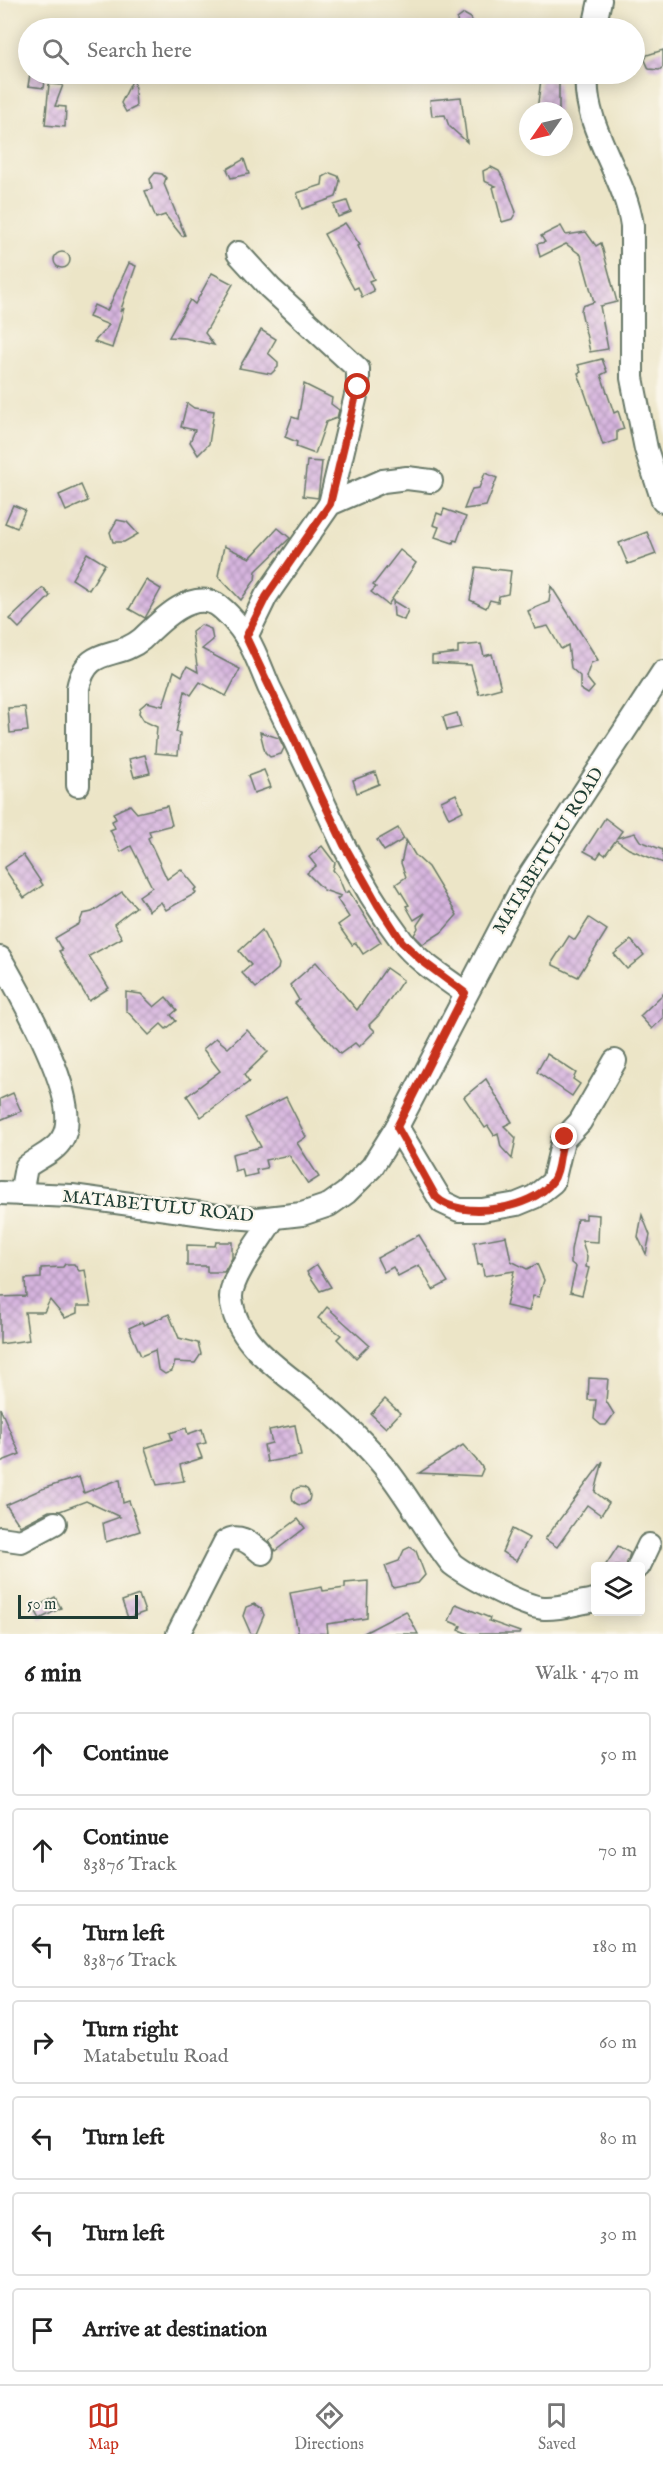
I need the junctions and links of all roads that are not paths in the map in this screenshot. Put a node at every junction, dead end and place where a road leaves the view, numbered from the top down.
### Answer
1 (600, 0) edge
2 (596, 18) edge
3 (587, 84) edge
4 (238, 253) dead end
5 (431, 481) dead end
6 (663, 501) edge
7 (330, 504) junction
8 (246, 637) junction
9 (663, 672) edge
10 (78, 784) dead end
11 (0, 958) edge
12 (465, 993) junction
13 (615, 1061) dead end
14 (397, 1127) junction
15 (11, 1193) edge
16 (273, 1218) junction
17 (55, 1523) dead end
18 (0, 1538) edge
19 (649, 1545) dead end
20 (261, 1553) dead end
21 (641, 1562) edge
22 (591, 1601) edge
23 (178, 1634) edge

1 - 2 street
3 - 6 street
4 - 7 street
5 - 7 street
7 - 8 street
8 - 10 street
8 - 12 street
9 - 12 street, MATABETULU ROAD
11 - 15 street
12 - 14 street, MATABETULU ROAD
13 - 14 street
14 - 16 street, MATABETULU ROAD
15 - 16 street, MATABETULU ROAD
16 - 22 street
17 - 18 street
19 - 21 street
20 - 23 street

